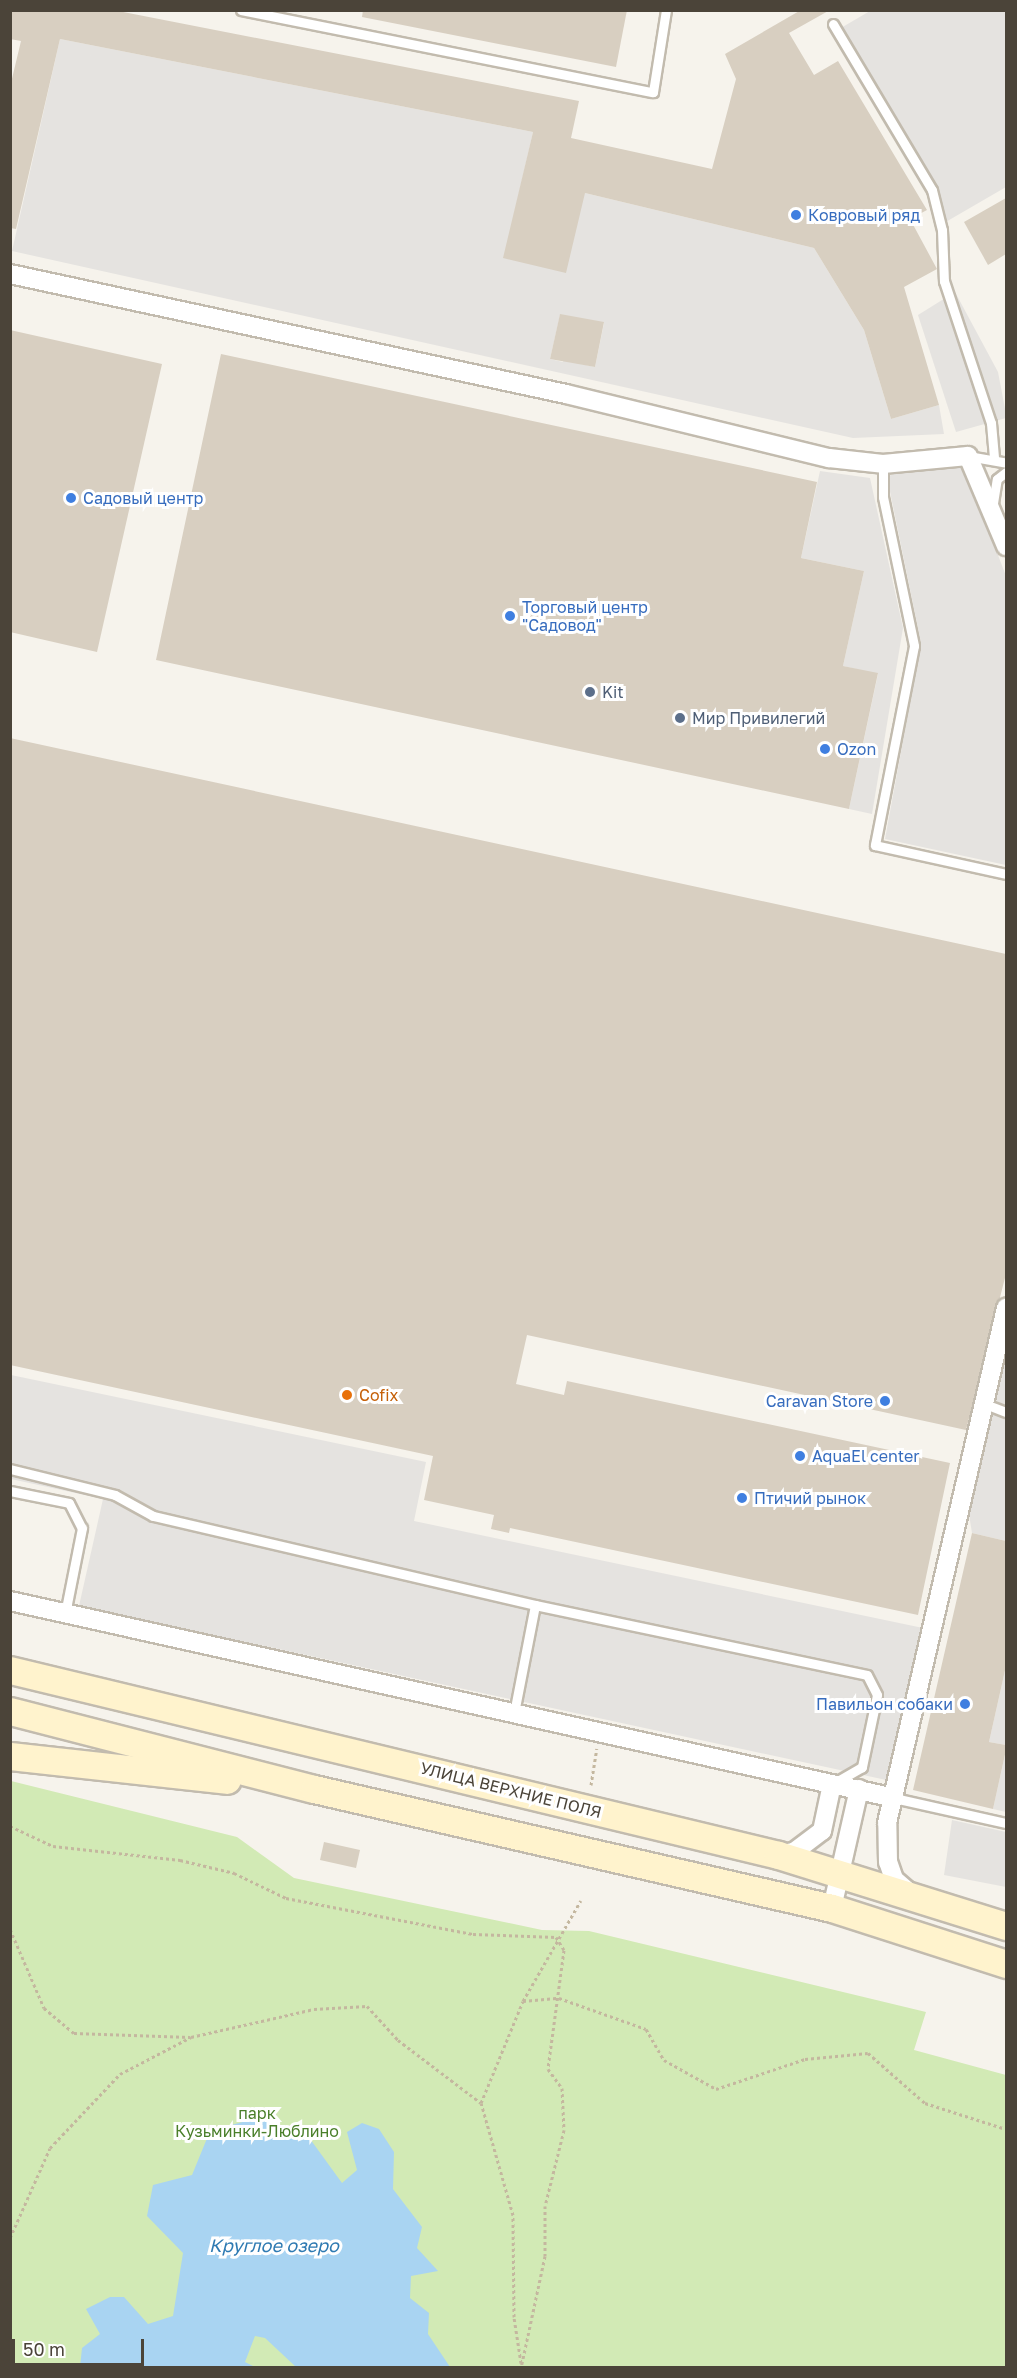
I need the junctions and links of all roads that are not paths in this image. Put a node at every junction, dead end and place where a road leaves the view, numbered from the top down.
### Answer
1 (241, 10) edge
2 (666, 10) edge
3 (833, 24) dead end
4 (10, 274) edge
5 (1006, 454) edge
6 (968, 456) junction
7 (994, 459) junction
8 (1006, 463) edge
9 (883, 464) junction
10 (1006, 472) edge
11 (993, 511) junction
12 (1006, 546) edge
13 (1006, 874) edge
14 (1006, 1308) edge
15 (985, 1404) junction
16 (1006, 1412) edge
17 (10, 1469) edge
18 (10, 1491) edge
19 (10, 1601) edge
20 (535, 1605) junction
21 (65, 1614) junction
22 (10, 1670) edge
23 (10, 1711) edge
24 (514, 1713) junction
25 (10, 1756) edge
26 (832, 1784) junction
27 (314, 1788) junction
28 (859, 1790) junction
29 (894, 1797) junction
30 (1006, 1823) edge
31 (778, 1855) junction
32 (840, 1871) junction
33 (915, 1898) junction
34 (832, 1908) junction
35 (1006, 1926) edge
36 (1006, 1964) edge

1 - 2 lane
3 - 7 lane
4 - 9 street
5 - 7 lane
6 - 7 lane
6 - 9 street
6 - 11 street
7 - 8 lane
9 - 13 lane
10 - 11 lane
11 - 12 street
14 - 15 street
15 - 16 lane
15 - 29 street
17 - 20 lane
18 - 21 lane
19 - 21 street
20 - 24 lane
20 - 26 lane
21 - 24 street
22 - 31 main road, УЛИЦА ВЕРХНИЕ ПОЛЯ
23 - 27 main road
24 - 26 street
25 - 27 main road
26 - 28 street
26 - 31 street
27 - 34 main road
28 - 29 street
28 - 32 street
29 - 30 lane
29 - 33 street
31 - 32 main road, УЛИЦА ВЕРХНИЕ ПОЛЯ
32 - 33 main road, УЛИЦА ВЕРХНИЕ ПОЛЯ
32 - 34 street
33 - 35 main road, УЛИЦА ВЕРХНИЕ ПОЛЯ
34 - 36 main road

